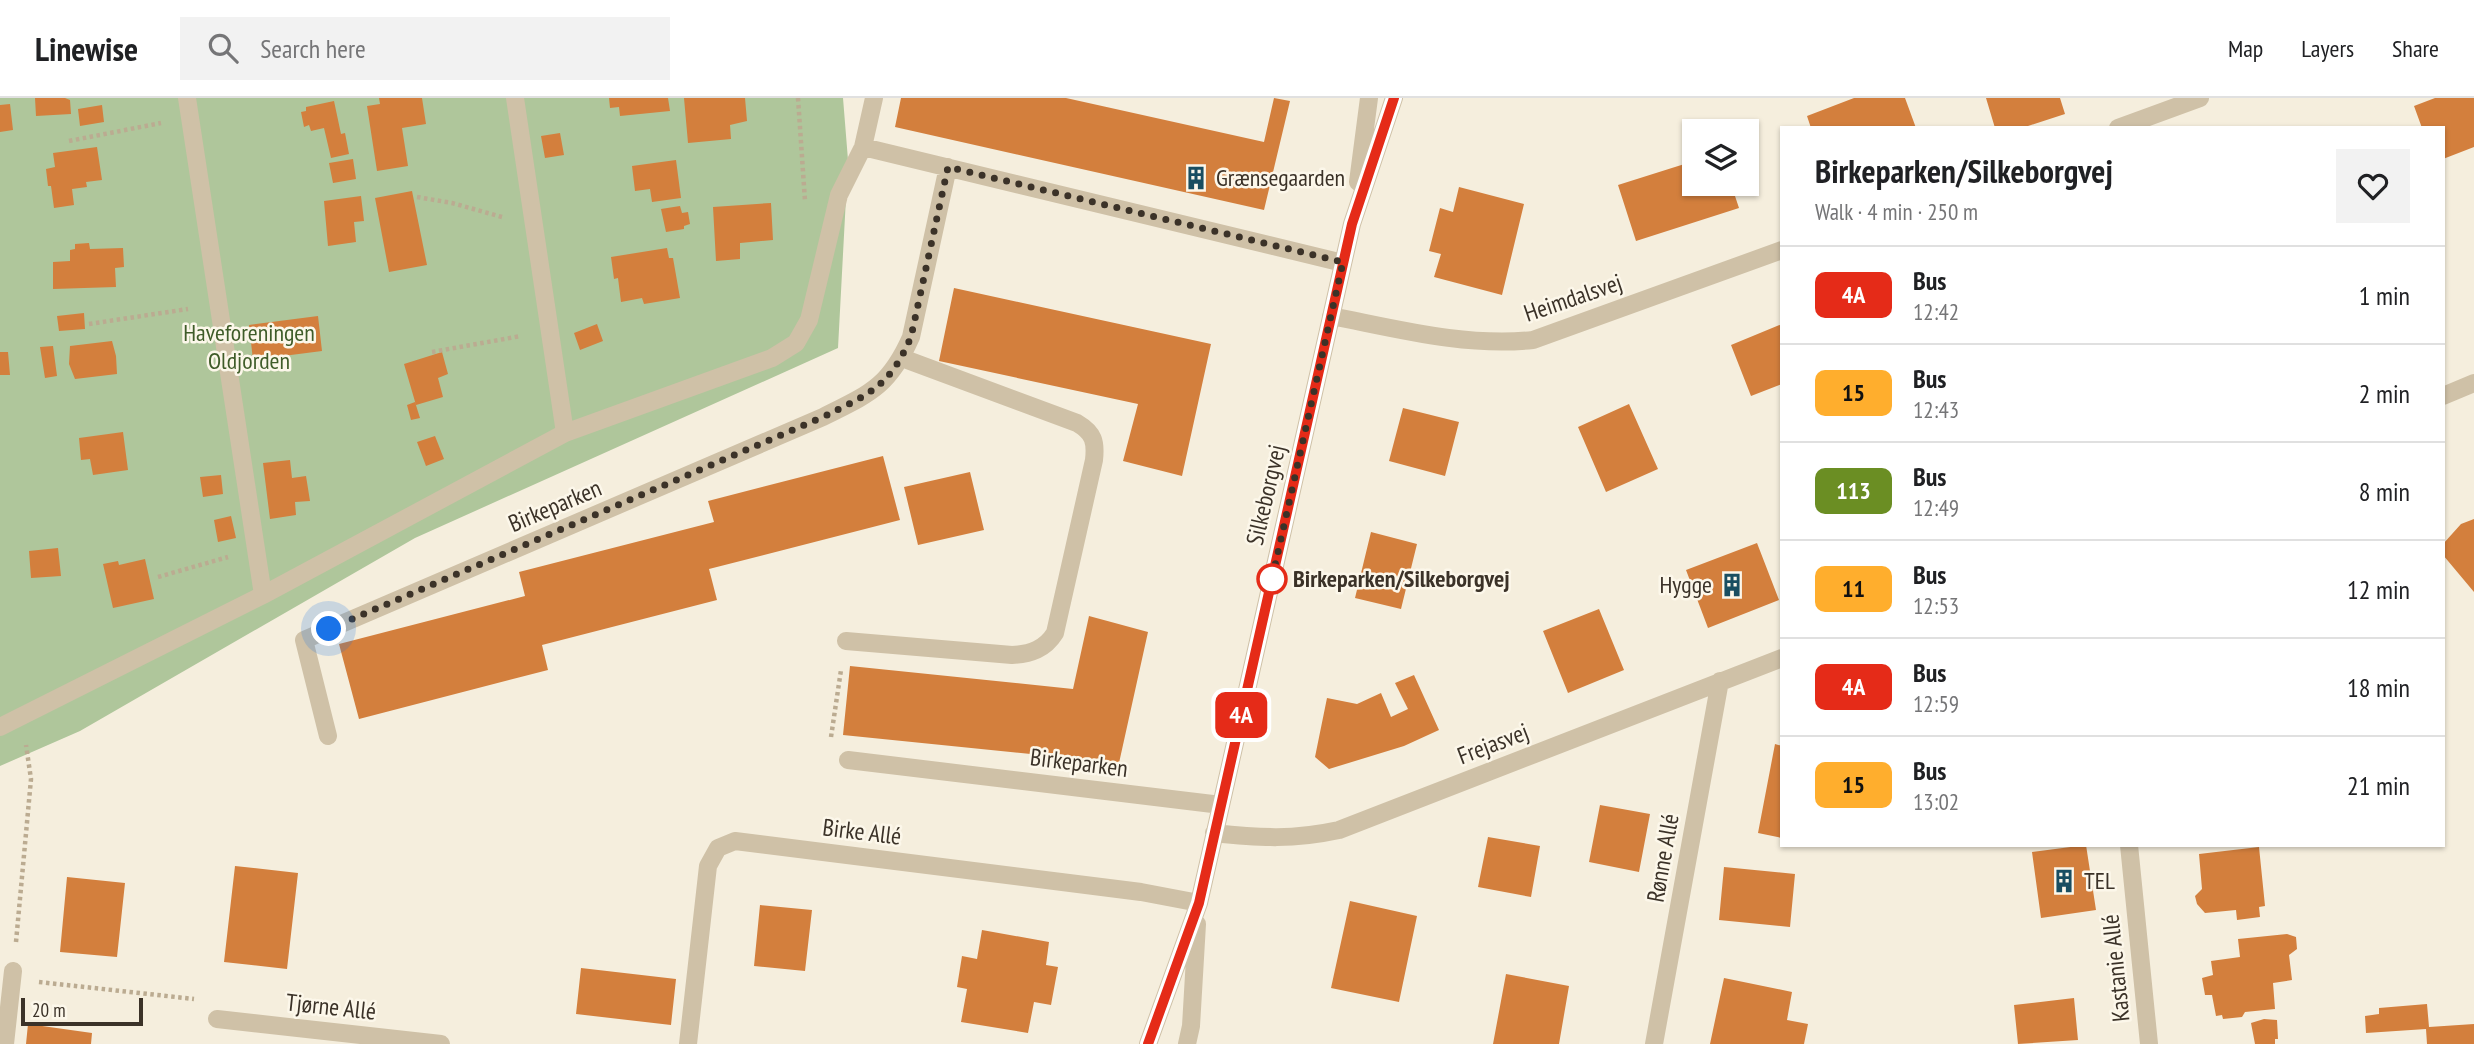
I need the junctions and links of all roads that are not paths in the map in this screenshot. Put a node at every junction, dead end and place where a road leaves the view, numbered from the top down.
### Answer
1 (187, 98) edge
2 (515, 98) edge
3 (874, 98) edge
4 (1369, 98) edge
5 (1394, 98) edge
6 (2200, 98) edge
7 (2123, 126) edge
8 (863, 147) junction
9 (948, 167) junction
10 (1352, 224) junction
11 (1780, 251) edge
12 (1343, 262) junction
13 (1331, 316) junction
14 (902, 358) junction
15 (2474, 383) edge
16 (2445, 395) edge
17 (565, 433) junction
18 (263, 596) junction
19 (846, 641) dead end
20 (1780, 659) edge
21 (1720, 681) junction
22 (0, 727) edge
23 (328, 736) dead end
24 (848, 760) dead end
25 (1221, 805) junction
26 (1214, 833) junction
27 (2129, 847) edge
28 (1199, 903) junction
29 (13, 971) road end
30 (217, 1019) road end
31 (5, 1044) edge
32 (441, 1044) edge
33 (688, 1044) edge
34 (1148, 1044) edge
35 (1187, 1044) edge
36 (1654, 1044) edge
37 (2149, 1044) edge

1 - 18 street
2 - 17 street
3 - 8 street
4 - 10 street, Silkeborgvej
5 - 10 street, Silkeborgvej
6 - 7 street
8 - 9 street
8 - 17 street
9 - 12 street
9 - 14 street, Birkeparken
10 - 12 street, Silkeborgvej
11 - 13 street, Heimdalsvej
12 - 13 street, Silkeborgvej
13 - 25 street, Silkeborgvej
14 - 19 street
14 - 23 street, Birkeparken
15 - 16 street
17 - 18 street
18 - 22 street
20 - 21 street, Frejasvej
21 - 26 street, Frejasvej
21 - 36 street, Rønne Allé
24 - 25 street, Birkeparken
25 - 26 street, Silkeborgvej
26 - 28 street, Silkeborgvej
27 - 37 street, Kastanie Allé
28 - 33 street, Birke Allé
28 - 34 street, Silkeborgvej
28 - 35 street, Silkeborgvej
29 - 31 street
30 - 32 street, Tjørne Allé

